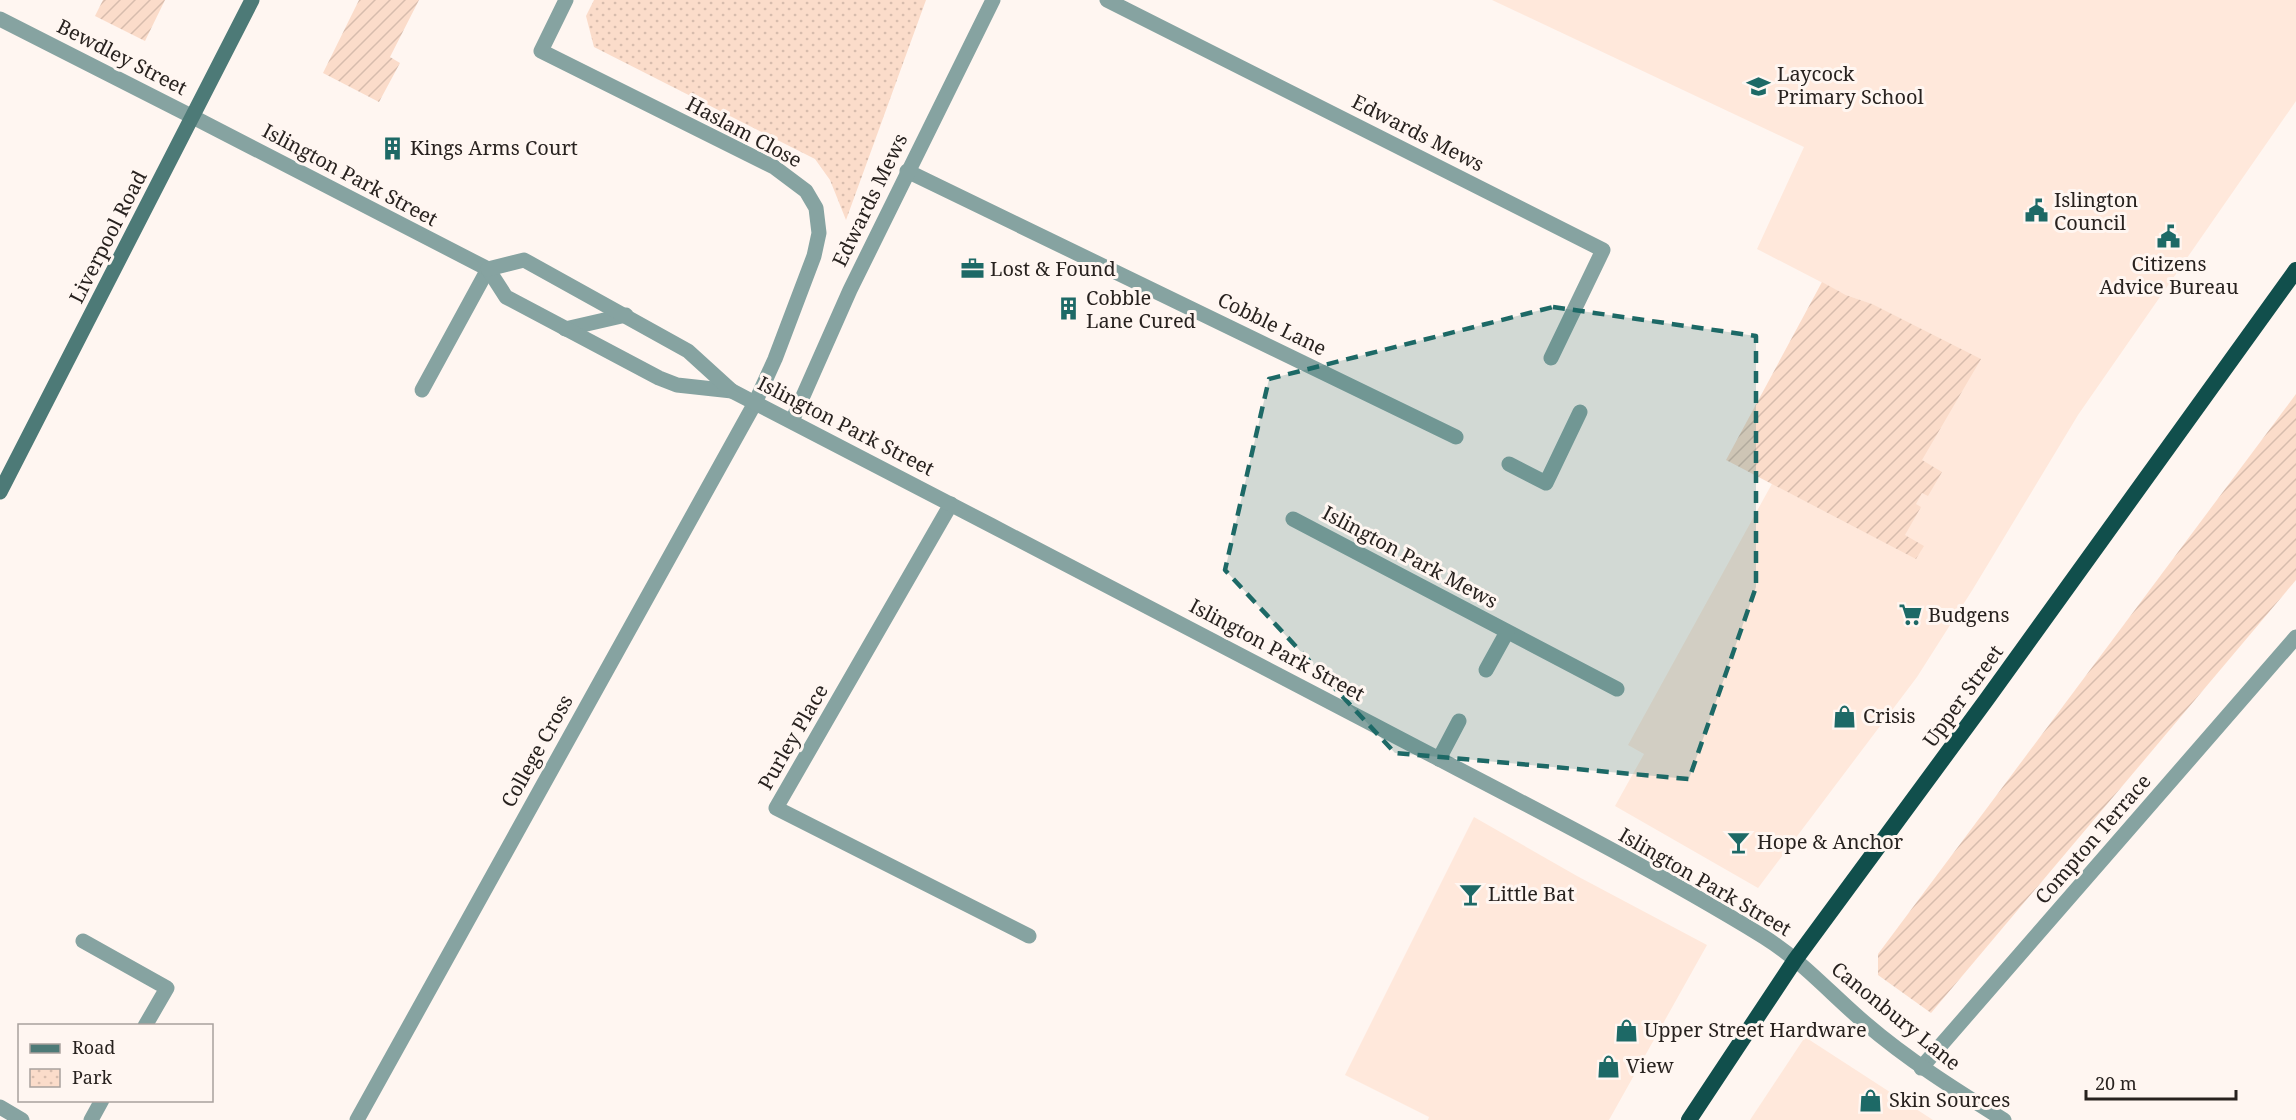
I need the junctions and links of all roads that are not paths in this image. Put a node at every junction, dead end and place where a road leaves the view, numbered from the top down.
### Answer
1 (252, 0) edge
2 (566, 0) edge
3 (993, 0) edge
4 (1107, 0) edge
5 (0, 19) edge
6 (193, 117) junction
7 (908, 171) junction
8 (488, 269) junction
9 (2296, 270) edge
10 (626, 315) junction
11 (565, 329) junction
12 (1551, 358) dead end
13 (422, 390) dead end
14 (732, 391) junction
15 (755, 403) junction
16 (1580, 412) dead end
17 (792, 421) junction
18 (1456, 437) dead end
19 (1509, 464) dead end
20 (0, 492) edge
21 (951, 504) junction
22 (1293, 519) dead end
23 (1507, 632) junction
24 (2296, 637) edge
25 (1486, 670) dead end
26 (1617, 689) dead end
27 (1459, 721) dead end
28 (1439, 759) junction
29 (1029, 936) dead end
30 (83, 941) dead end
31 (1795, 960) junction
32 (147, 1024) edge
33 (1921, 1068) junction
34 (101, 1102) edge
35 (0, 1107) edge
36 (22, 1120) edge
37 (91, 1120) edge
38 (357, 1120) edge
39 (1689, 1120) edge
40 (2004, 1120) edge

1 - 6 main road, Liverpool Road
2 - 15 street, Haslam Close
3 - 7 street, Edwards Mews
4 - 12 street, Edwards Mews
5 - 6 street, Bewdley Street
6 - 8 street, Islington Park Street
6 - 20 main road, Liverpool Road
7 - 17 street, Edwards Mews
7 - 18 street, Cobble Lane
8 - 10 street, Islington Park Street
8 - 11 street, Islington Park Street
8 - 13 street
9 - 31 highway, Upper Street
10 - 11 street
10 - 14 street, Islington Park Street
11 - 14 street, Islington Park Street
14 - 15 street, Islington Park Street
15 - 17 street, Islington Park Street
15 - 38 street, College Cross
16 - 19 street
17 - 21 street, Islington Park Street
21 - 28 street, Islington Park Street
21 - 29 street, Purley Place
22 - 23 street, Islington Park Mews
23 - 25 street, Islington Park Mews
23 - 26 street, Islington Park Mews
24 - 33 street, Compton Terrace
27 - 28 street
28 - 31 street, Islington Park Street
30 - 32 street
31 - 33 street, Canonbury Lane
31 - 39 highway, Upper Street
33 - 40 street, Canonbury Lane
34 - 37 street
35 - 36 street

